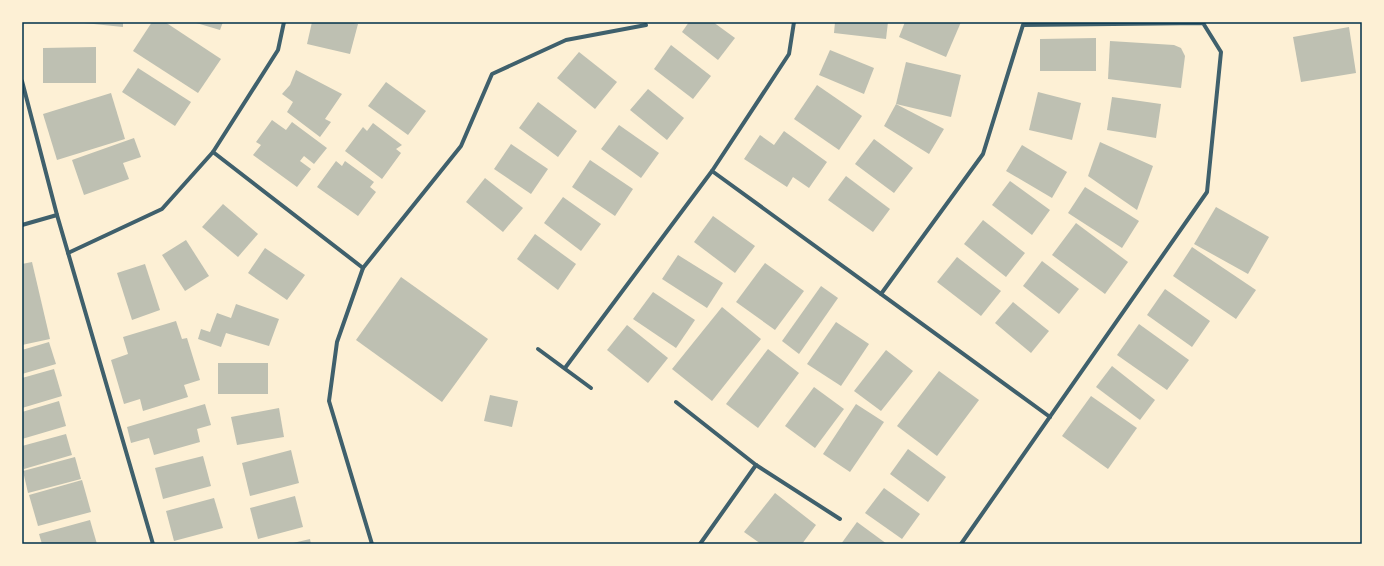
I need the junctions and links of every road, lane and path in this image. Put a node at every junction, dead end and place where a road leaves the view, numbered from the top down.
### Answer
1 (284, 22) edge
2 (794, 22) edge
3 (646, 25) dead end
4 (22, 81) edge
5 (213, 152) junction
6 (712, 172) junction
7 (57, 215) junction
8 (22, 225) edge
9 (68, 252) junction
10 (363, 268) junction
11 (881, 294) junction
12 (538, 349) dead end
13 (565, 368) junction
14 (591, 388) dead end
15 (676, 402) dead end
16 (1050, 417) junction
17 (756, 465) junction
18 (840, 519) dead end
19 (153, 544) edge
20 (372, 544) edge
21 (700, 544) edge
22 (961, 544) edge

1 - 5 street
2 - 6 street
3 - 10 street
4 - 7 street
5 - 9 street
5 - 10 street
6 - 11 street
6 - 13 street
7 - 8 street
7 - 9 street
9 - 19 street
10 - 20 street
11 - 16 street
11 - 16 street
12 - 13 street
13 - 14 street
15 - 17 street
16 - 22 street
17 - 18 street
17 - 21 street

